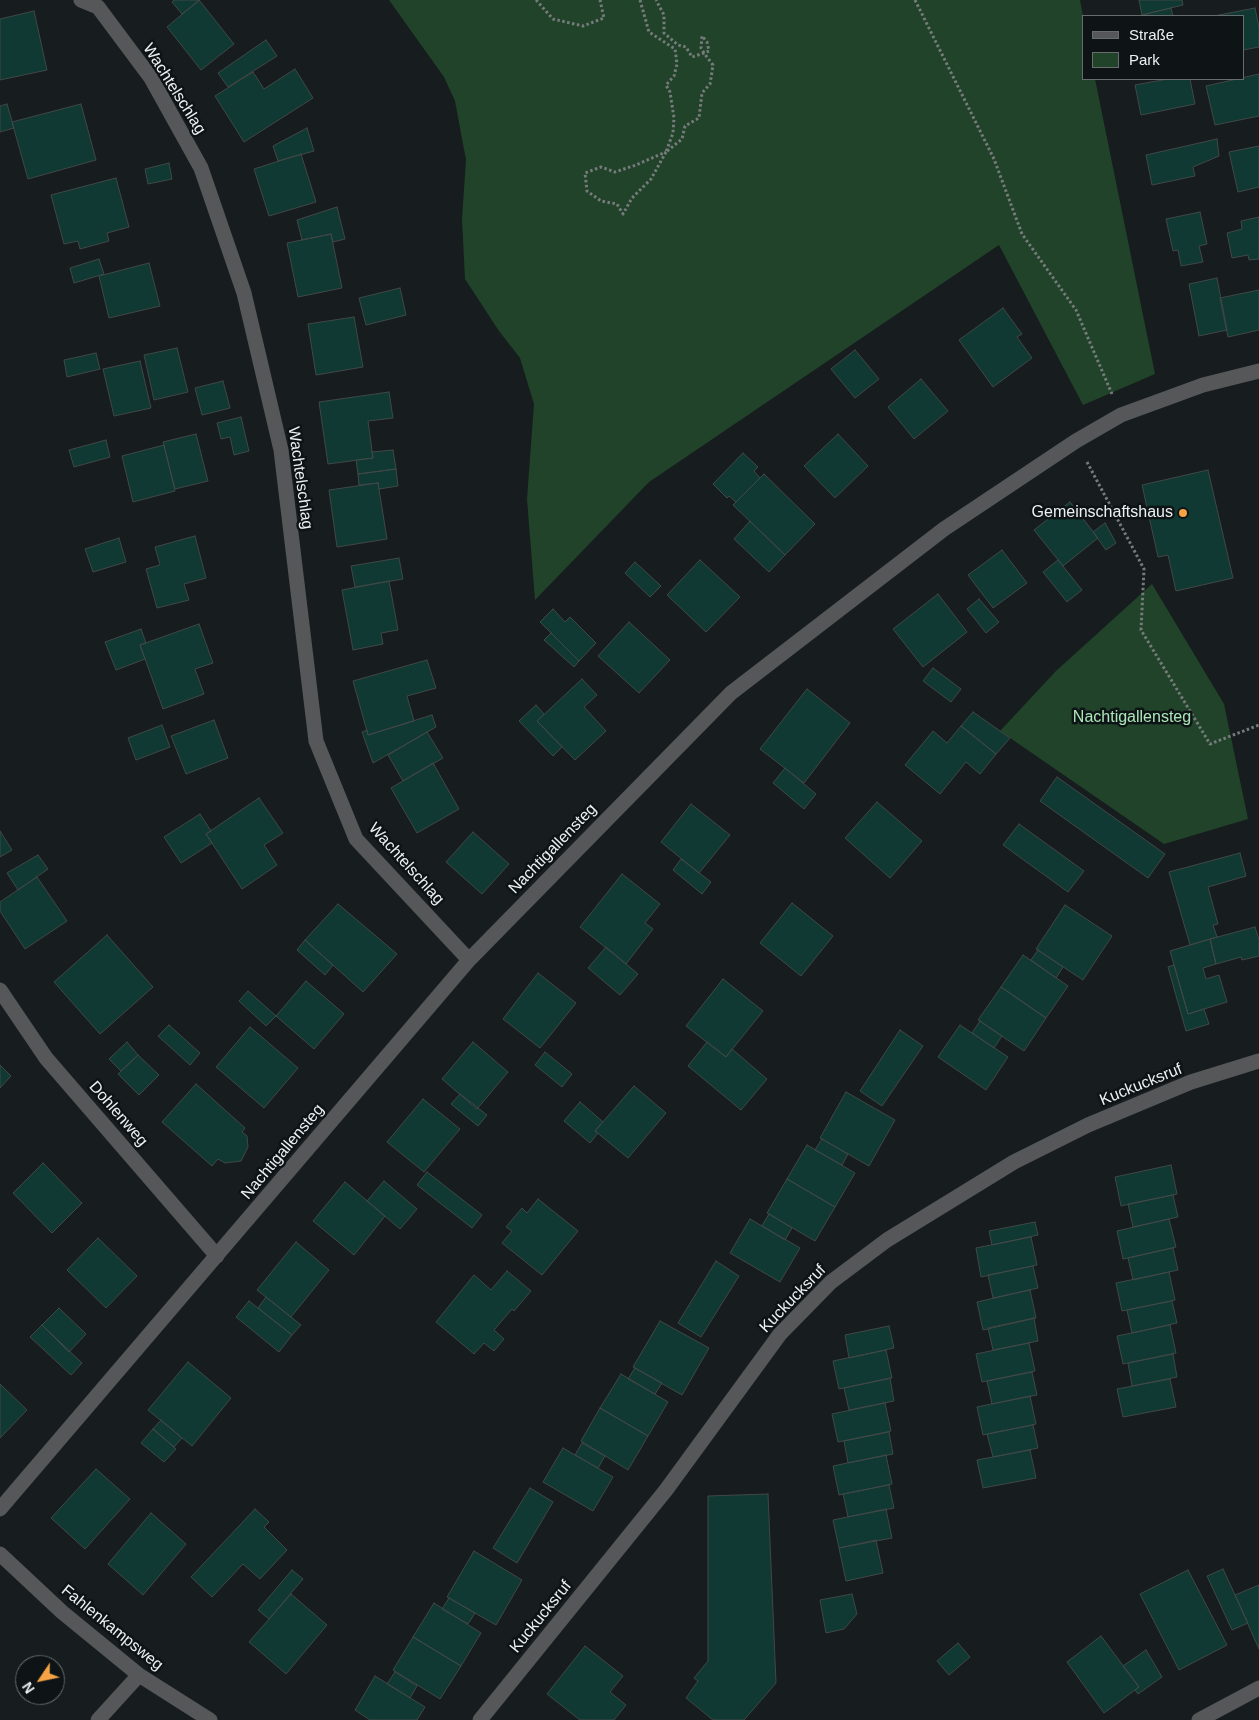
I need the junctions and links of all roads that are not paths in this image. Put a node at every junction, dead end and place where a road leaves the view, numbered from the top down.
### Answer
1 (81, 0) edge
2 (1259, 371) edge
3 (469, 960) junction
4 (0, 990) edge
5 (1259, 1061) edge
6 (217, 1256) junction
7 (0, 1509) edge
8 (0, 1554) edge
9 (139, 1675) junction
10 (1259, 1688) edge
11 (98, 1720) edge
12 (210, 1720) edge
13 (480, 1720) edge
14 (1199, 1720) edge

1 - 3 street, Wachtelschlag
2 - 3 street, Nachtigallensteg
3 - 6 street, Nachtigallensteg
4 - 6 street, Dohlenweg
5 - 13 street, Kuckucksruf
6 - 7 street, Nachtigallensteg
8 - 9 street, Fahlenkampsweg
9 - 11 street
9 - 12 street, Fahlenkampsweg
10 - 14 street

